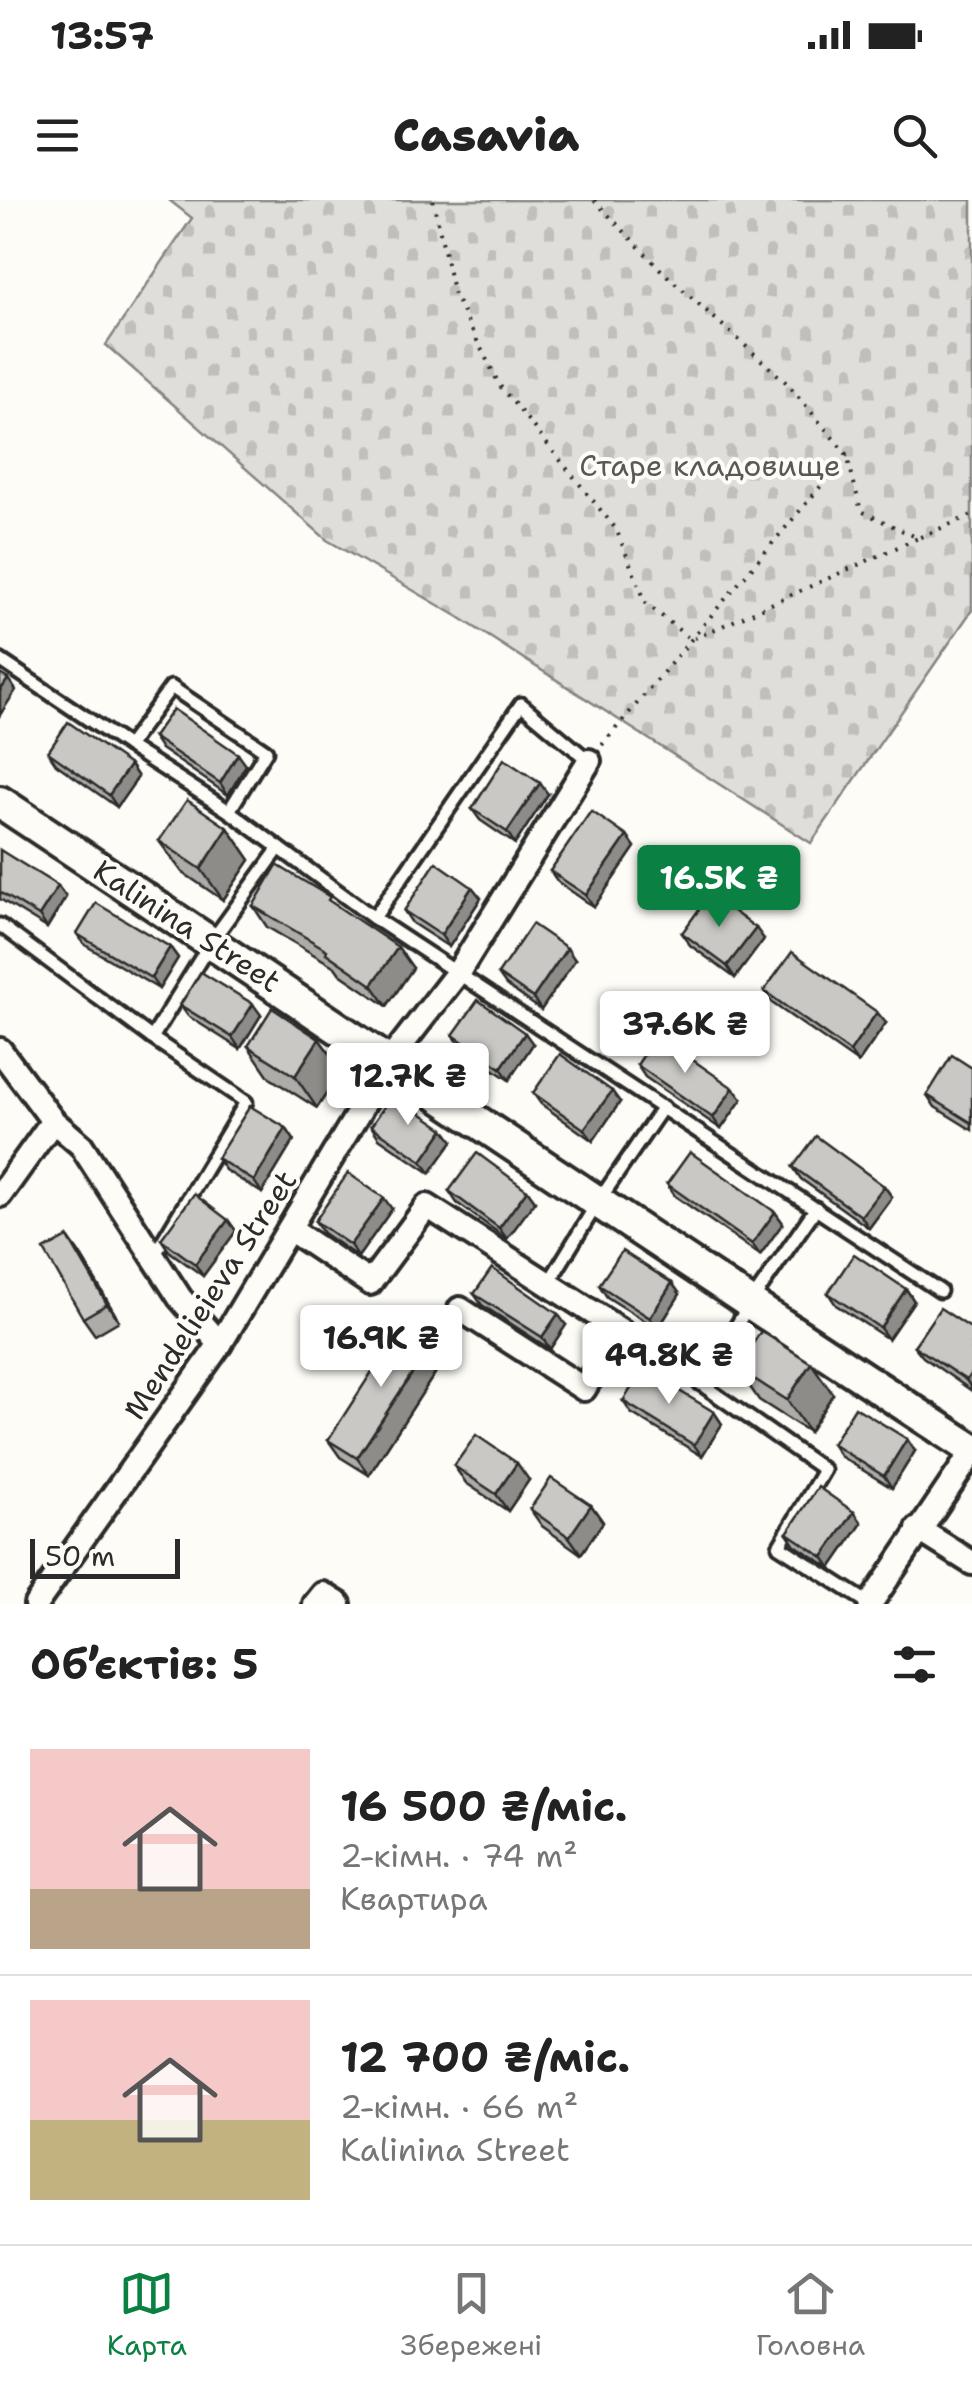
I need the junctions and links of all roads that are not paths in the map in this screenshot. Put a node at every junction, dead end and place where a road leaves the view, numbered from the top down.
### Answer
1 (0, 660) edge
2 (128, 746) junction
3 (589, 761) joint
4 (0, 802) edge
5 (229, 811) junction
6 (279, 848) junction
7 (374, 918) junction
8 (0, 925) edge
9 (210, 942) junction
10 (458, 971) junction
11 (152, 1038) junction
12 (0, 1050) edge
13 (390, 1060) junction
14 (663, 1107) junction
15 (52, 1120) junction
16 (0, 1195) edge
17 (598, 1202) junction
18 (816, 1208) junction
19 (291, 1230) junction
20 (153, 1257) junction
21 (548, 1284) junction
22 (940, 1291) dead end
23 (750, 1305) junction
24 (460, 1309) dead end
25 (620, 1330) junction
26 (220, 1344) junction
27 (701, 1384) junction
28 (972, 1451) edge
29 (918, 1529) junction
30 (972, 1563) edge
31 (36, 1604) edge
32 (315, 1604) edge
33 (338, 1604) edge
34 (870, 1604) edge

1 - 2 lane
2 - 5 lane
2 - 5 lane
3 - 7 lane
3 - 10 street, Mendelieieva Street
4 - 9 street, Kalinina Street
5 - 6 lane
6 - 7 lane
6 - 9 lane
7 - 10 lane
8 - 11 lane
9 - 11 lane
9 - 13 street, Kalinina Street
10 - 13 street, Mendelieieva Street
10 - 14 lane
11 - 20 lane
12 - 15 street
13 - 17 street, Kalinina Street
13 - 19 street, Mendelieieva Street
14 - 17 lane
14 - 18 lane
15 - 16 street
15 - 20 street
17 - 21 lane
17 - 23 street, Kalinina Street
18 - 22 lane
18 - 23 lane
19 - 21 street
19 - 26 street, Mendelieieva Street
20 - 26 street
21 - 25 street
23 - 27 lane
23 - 28 street, Kalinina Street
24 - 25 street
25 - 27 lane
26 - 31 street, Mendelieieva Street
27 - 34 lane
28 - 29 street
29 - 30 street
29 - 34 street
32 - 33 street

